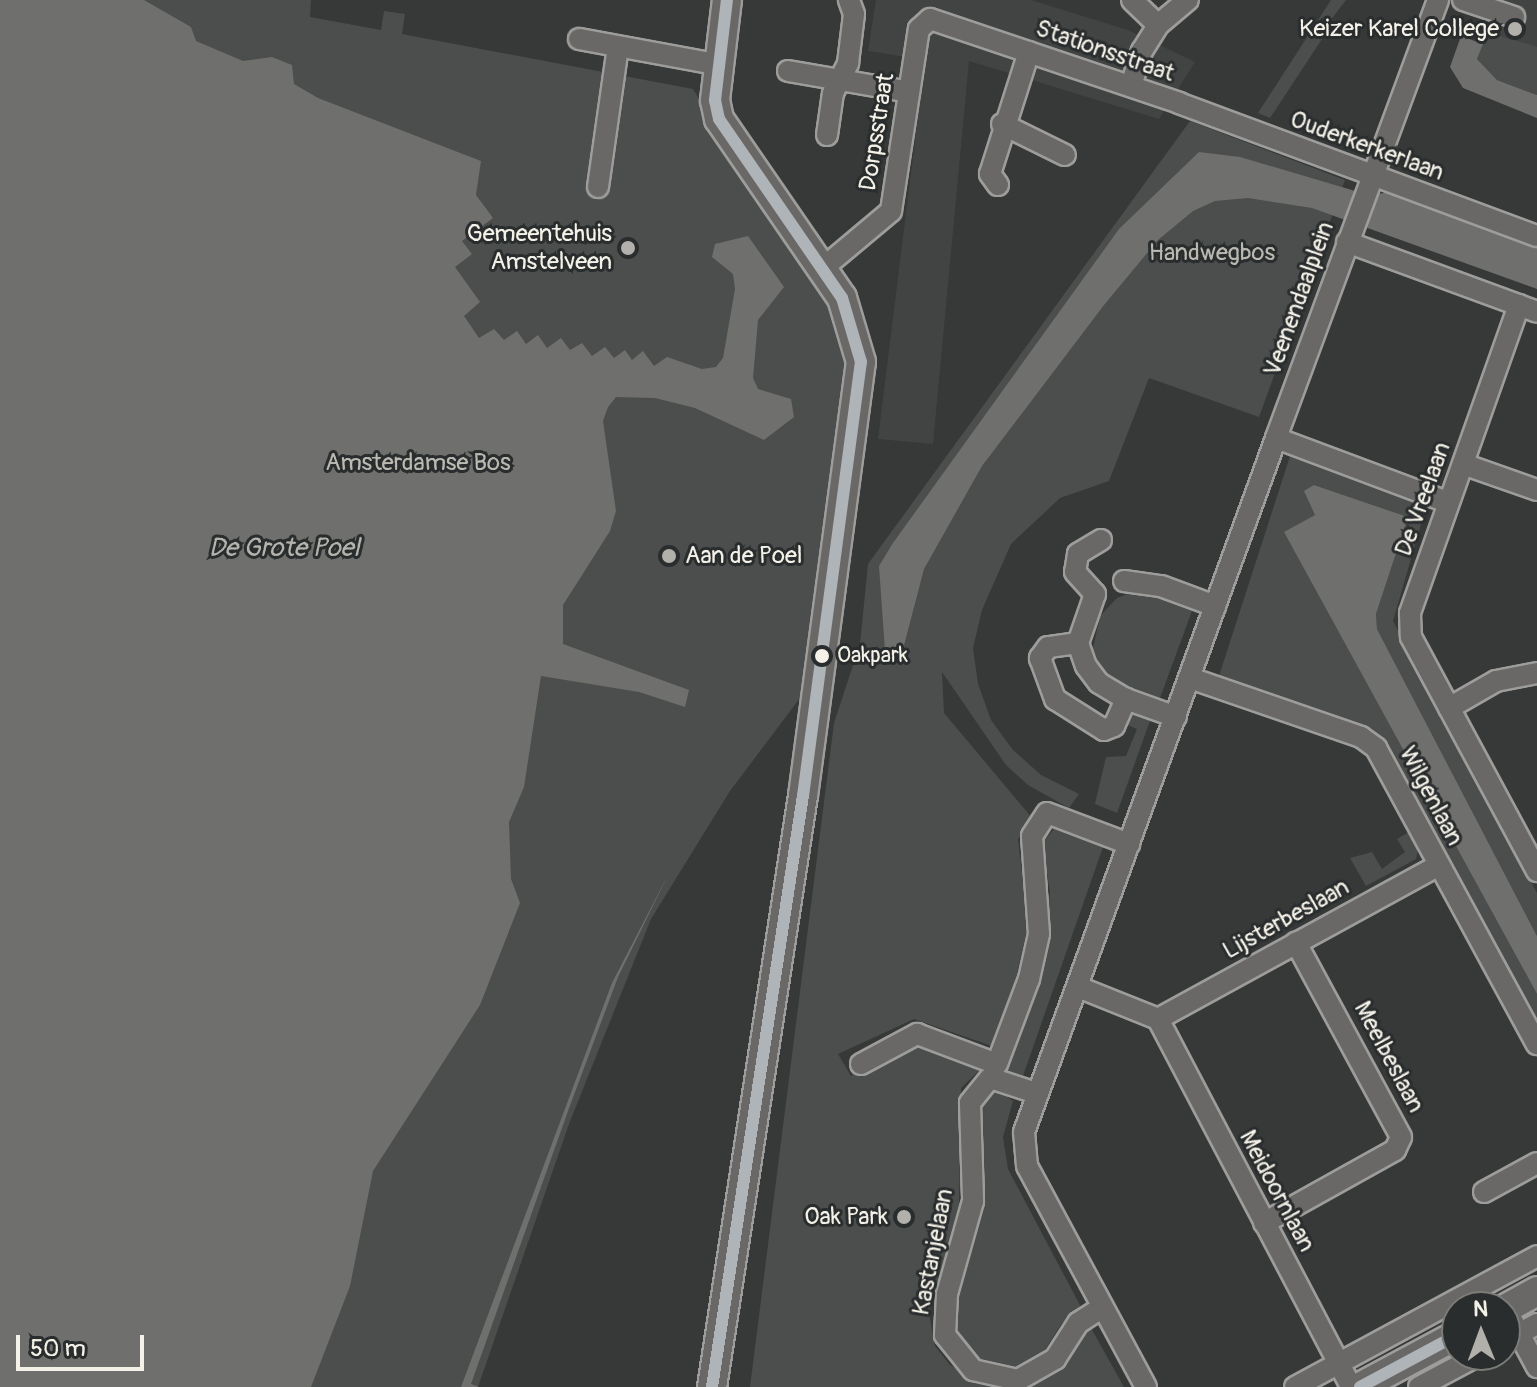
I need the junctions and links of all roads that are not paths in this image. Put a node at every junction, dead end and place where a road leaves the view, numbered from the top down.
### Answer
1 (727, 0) edge
2 (849, 0) edge
3 (1132, 0) edge
4 (1188, 0) edge
5 (1438, 0) edge
6 (1463, 0) edge
7 (1514, 17) dead end
8 (924, 20) joint
9 (1158, 25) junction
10 (579, 39) dead end
11 (618, 47) junction
12 (1029, 52) junction
13 (720, 65) junction
14 (788, 71) dead end
15 (841, 80) junction
16 (1131, 86) junction
17 (909, 92) junction
18 (1179, 103) joint
19 (1002, 124) junction
20 (827, 135) dead end
21 (1065, 155) dead end
22 (1367, 184) junction
23 (998, 185) dead end
24 (598, 187) dead end
25 (1537, 236) edge
26 (1348, 238) junction
27 (822, 269) junction
28 (1528, 308) edge
29 (1276, 438) junction
30 (1463, 464) junction
31 (1537, 490) edge
32 (1447, 502) junction
33 (1101, 540) dead end
34 (1124, 581) dead end
35 (1215, 606) junction
36 (1078, 643) junction
37 (1537, 673) edge
38 (1190, 678) junction
39 (1126, 699) junction
40 (1449, 708) junction
41 (1176, 717) junction
42 (1129, 844) junction
43 (1439, 865) junction
44 (1537, 871) edge
45 (1296, 943) junction
46 (1078, 987) junction
47 (1158, 1019) junction
48 (1537, 1044) edge
49 (861, 1064) dead end
50 (1036, 1093) junction
51 (1537, 1163) edge
52 (1484, 1192) dead end
53 (1264, 1223) junction
54 (1537, 1256) edge
55 (1537, 1291) edge
56 (1101, 1308) junction
57 (1521, 1313) edge
58 (1521, 1336) edge
59 (1441, 1344) edge
60 (1339, 1364) junction
61 (1537, 1367) edge
62 (1449, 1371) edge
63 (712, 1387) edge
64 (1146, 1387) edge
65 (1295, 1387) edge
66 (1351, 1387) edge
67 (1360, 1387) edge
68 (1419, 1387) edge

1 - 13 main road
2 - 15 street
3 - 9 street
4 - 9 street
5 - 22 street, Veenendaalplein
6 - 7 street
8 - 12 street, Stationsstraat
8 - 17 street, Dorpsstraat
9 - 16 street
10 - 11 street
11 - 13 street
11 - 24 street
12 - 16 street, Stationsstraat
12 - 19 street
13 - 27 main road
14 - 15 street
15 - 17 street
15 - 20 street
16 - 18 street, Stationsstraat
17 - 27 street, Dorpsstraat
18 - 22 street, Ouderkerkerlaan
19 - 21 street
19 - 23 street
22 - 25 street, Ouderkerkerlaan
22 - 26 street, Veenendaalplein
26 - 28 street
26 - 29 street, Veenendaalplein
27 - 63 main road
28 - 30 street, De Vreelaan
29 - 32 street
29 - 35 street, Veenendaalplein
30 - 31 street
30 - 32 street, De Vreelaan
32 - 40 street, De Vreelaan
33 - 36 street
34 - 35 street
35 - 38 street
36 - 39 street
36 - 39 street
37 - 40 street
38 - 41 street
38 - 43 street, Wilgenlaan
39 - 41 street
40 - 44 street, De Vreelaan
41 - 42 street
42 - 46 street
42 - 49 street
43 - 45 street, Lijsterbeslaan
43 - 48 street, Wilgenlaan
45 - 47 street, Lijsterbeslaan
45 - 53 street, Meelbeslaan
46 - 47 street
46 - 50 street
47 - 53 street, Meidoornlaan
50 - 56 street
50 - 56 street, Kastanjelaan
51 - 52 street
53 - 60 street, Meidoornlaan
54 - 60 street
55 - 57 main road
56 - 64 street
58 - 61 street
59 - 67 main road
60 - 65 street
60 - 66 street, Meidoornlaan
62 - 68 street

